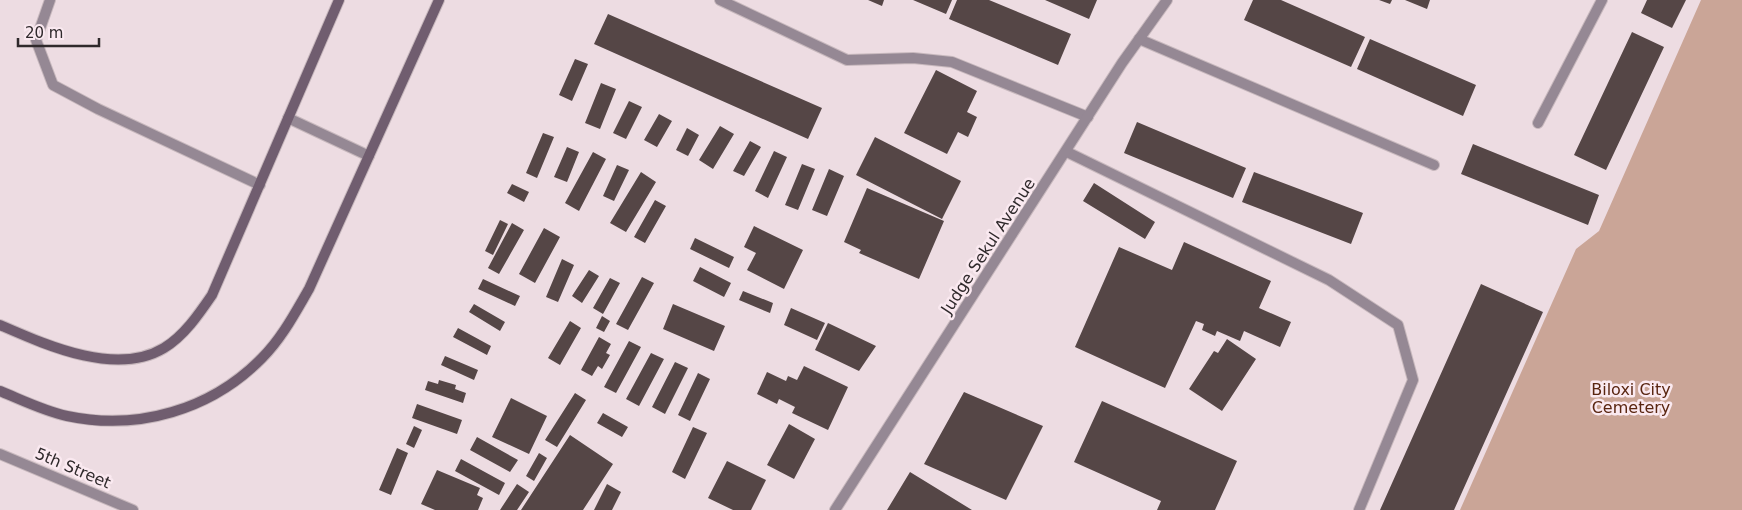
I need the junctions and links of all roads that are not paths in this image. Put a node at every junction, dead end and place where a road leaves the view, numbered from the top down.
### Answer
1 (50, 0) edge
2 (338, 0) edge
3 (439, 0) edge
4 (720, 0) edge
5 (1167, 0) edge
6 (1602, 0) edge
7 (1140, 39) junction
8 (288, 118) junction
9 (1088, 118) junction
10 (1538, 123) dead end
11 (1067, 152) junction
12 (369, 156) junction
13 (1434, 165) dead end
14 (260, 185) junction
15 (0, 325) edge
16 (0, 391) edge
17 (0, 454) edge
18 (134, 510) edge
19 (835, 510) edge
20 (1359, 510) edge

1 - 14 street
2 - 8 main road
3 - 12 main road
4 - 9 street
5 - 7 street, Judge Sekul Avenue
6 - 10 street
7 - 9 street, Judge Sekul Avenue
7 - 13 street
8 - 12 street
8 - 14 main road
9 - 11 street, Judge Sekul Avenue
11 - 19 street, Judge Sekul Avenue
11 - 20 street
12 - 16 main road
14 - 15 main road
17 - 18 street, 5th Street

